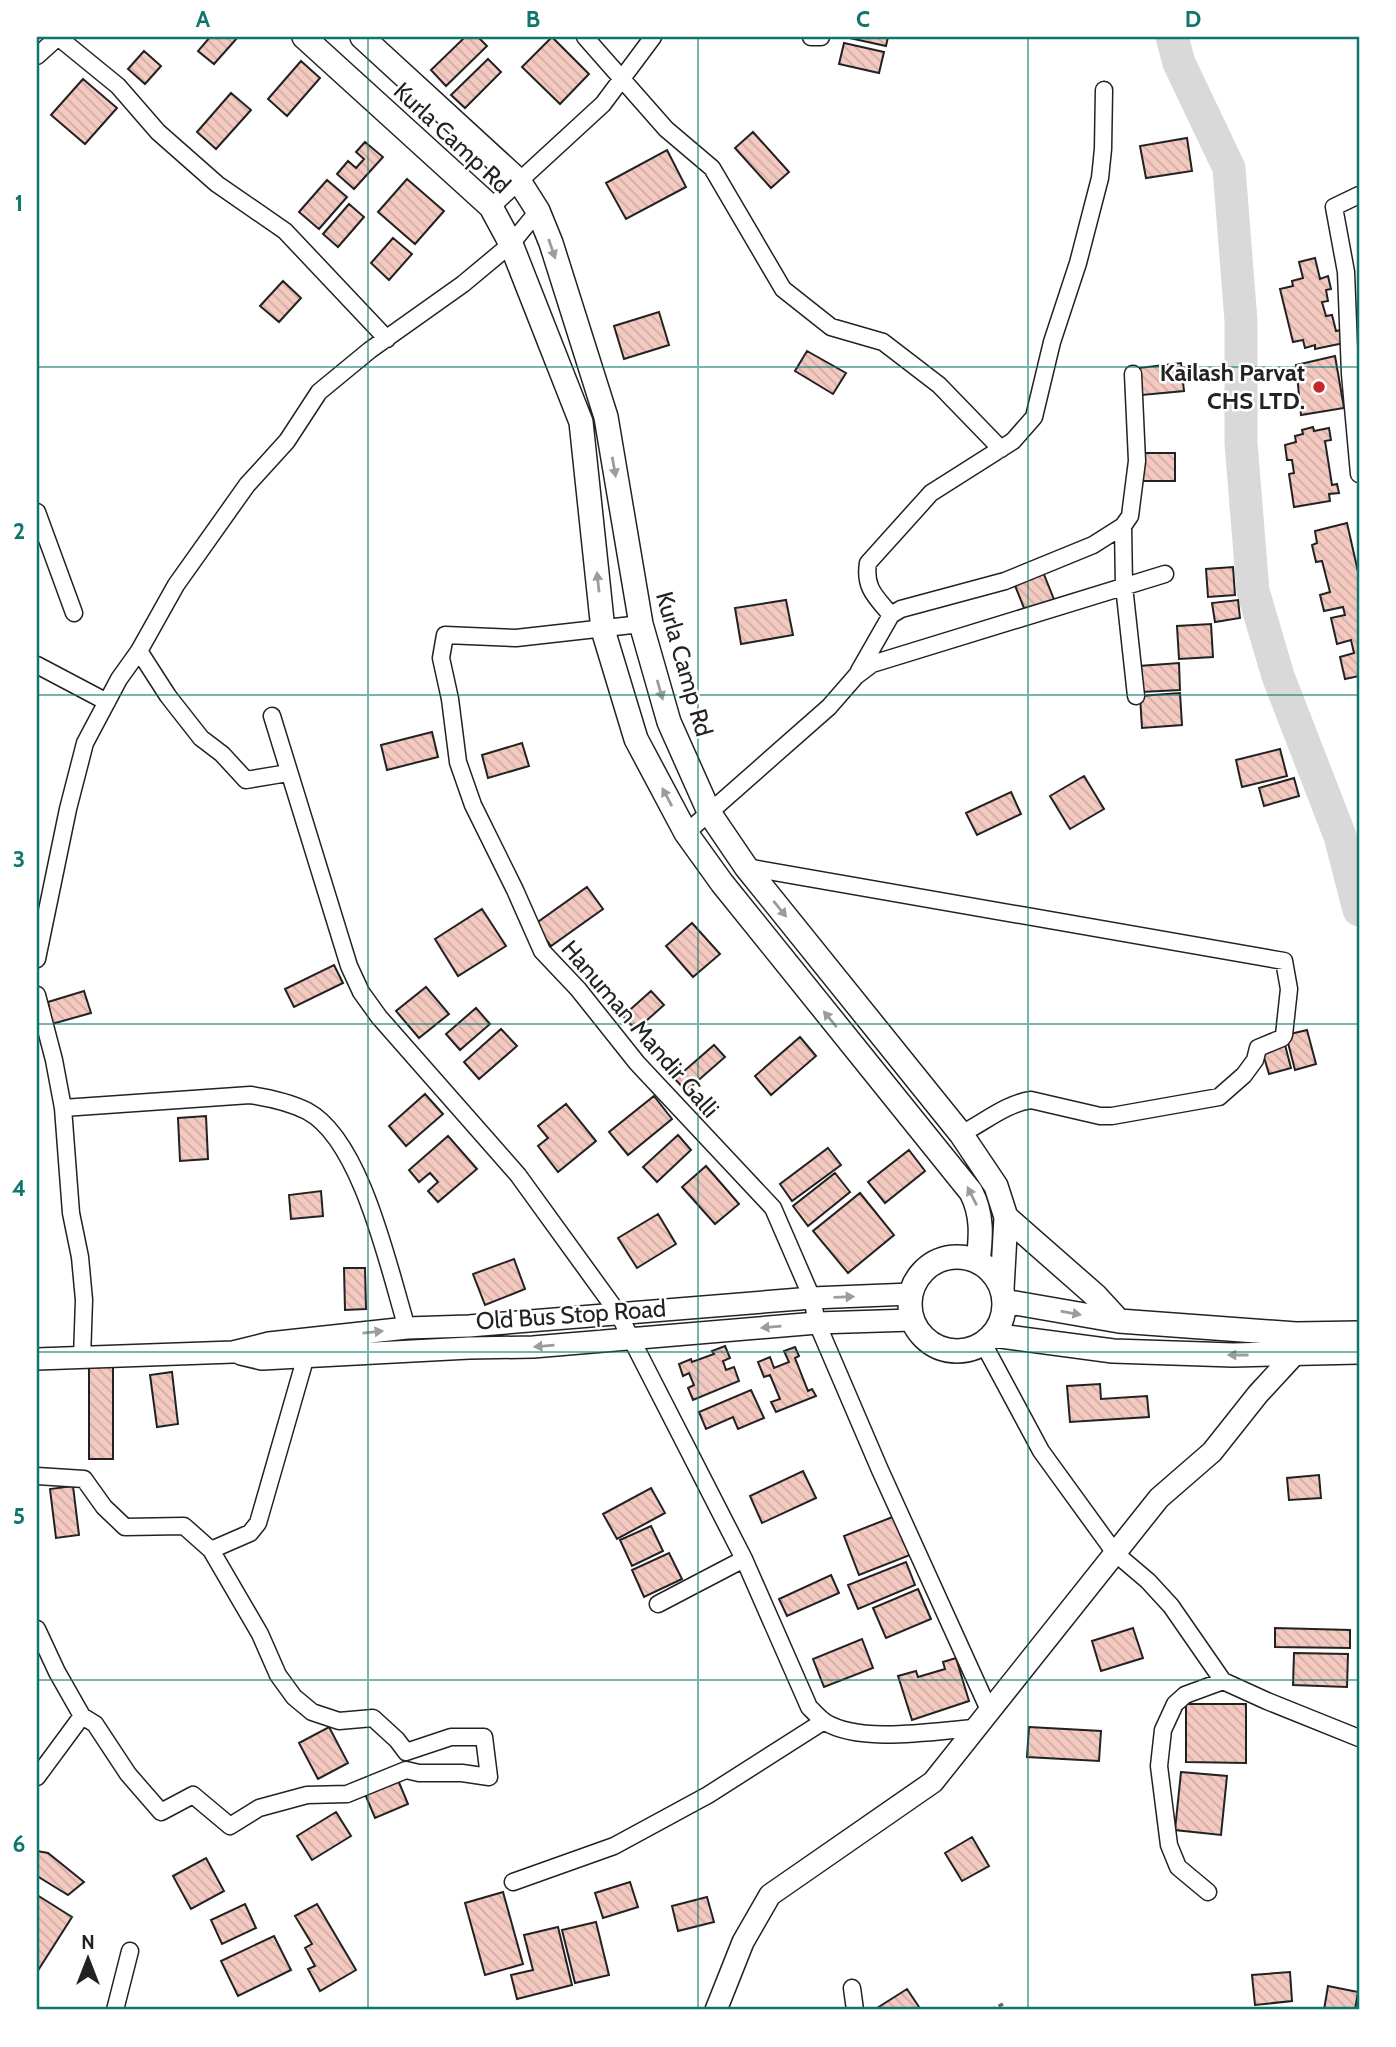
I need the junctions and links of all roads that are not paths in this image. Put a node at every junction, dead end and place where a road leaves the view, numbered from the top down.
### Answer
1 (304, 37) edge
2 (362, 37) edge
3 (585, 37) edge
4 (653, 37) edge
5 (811, 37) edge
6 (821, 37) edge
7 (37, 56) edge
8 (620, 79) junction
9 (1104, 90) dead end
10 (519, 181) junction
11 (1359, 195) edge
12 (491, 207) junction
13 (538, 211) junction
14 (510, 244) junction
15 (387, 339) junction
16 (1354, 348) edge
17 (1133, 374) dead end
18 (1001, 449) junction
19 (1359, 474) edge
20 (37, 512) edge
21 (1123, 526) junction
22 (1165, 574) dead end
23 (1124, 586) junction
24 (74, 613) dead end
25 (891, 615) junction
26 (641, 624) junction
27 (603, 630) junction
28 (139, 651) junction
29 (37, 665) edge
30 (856, 676) junction
31 (1136, 696) dead end
32 (107, 702) junction
33 (272, 716) dead end
34 (288, 773) junction
35 (710, 814) junction
36 (686, 833) junction
37 (746, 867) junction
38 (37, 959) edge
39 (37, 995) edge
40 (63, 1108) junction
41 (961, 1134) junction
42 (1006, 1217) junction
43 (978, 1262) junction
44 (911, 1294) junction
45 (1003, 1295) junction
46 (812, 1298) junction
47 (618, 1313) junction
48 (912, 1320) junction
49 (1119, 1321) junction
50 (817, 1323) junction
51 (469, 1326) junction
52 (407, 1328) junction
53 (630, 1339) junction
54 (988, 1339) junction
55 (1358, 1342) edge
56 (1295, 1344) junction
57 (469, 1348) junction
58 (233, 1353) junction
59 (306, 1356) junction
60 (82, 1358) junction
61 (37, 1359) edge
62 (37, 1476) edge
63 (211, 1550) junction
64 (1115, 1552) junction
65 (744, 1559) junction
66 (658, 1604) dead end
67 (37, 1629) edge
68 (41, 1648) edge
69 (1223, 1681) junction
70 (989, 1710) junction
71 (82, 1716) junction
72 (824, 1721) junction
73 (970, 1736) junction
74 (1359, 1738) edge
75 (37, 1777) edge
76 (513, 1882) dead end
77 (1208, 1892) dead end
78 (131, 1951) dead end
79 (852, 1988) dead end
80 (115, 2010) edge
81 (716, 2010) edge
82 (855, 2010) edge

1 - 12 main road, Kurla Camp Rd
2 - 10 main road, Kurla Camp Rd
3 - 8 street
4 - 8 street
5 - 6 street
7 - 15 street
8 - 10 street
8 - 18 street
9 - 18 street
10 - 12 street
10 - 13 main road, Kurla Camp Rd
11 - 16 street
12 - 14 main road, Kurla Camp Rd
13 - 14 street
13 -> 26 main road, Kurla Camp Rd
14 - 15 street
27 -> 14 main road, Kurla Camp Rd
15 - 28 street
16 - 19 street
17 - 21 street
18 - 25 street
20 - 24 street
21 - 23 street
21 - 25 street
22 - 23 street
23 - 30 street
23 - 31 street
25 - 30 street
26 - 27 street, Hanuman Mandir Galli
26 -> 35 main road, Kurla Camp Rd
36 -> 27 main road, Kurla Camp Rd
27 - 46 street, Hanuman Mandir Galli
28 - 32 street
28 - 34 street
29 - 32 street
30 - 35 street
32 - 38 street
33 - 34 street
34 - 47 street
35 - 36 street
35 - 37 main road, Kurla Camp Rd
43 -> 36 main road, Kurla Camp Rd
37 -> 41 main road, Kurla Camp Rd
37 - 41 street
39 - 40 street
40 - 52 street
40 - 60 street
41 - 42 main road, Kurla Camp Rd
42 - 45 main road, Kurla Camp Rd
42 - 49 main road
43 - 44 main road
43 - 45 main road
46 -> 44 street, Old Bus Stop Road
44 - 48 main road
45 -> 49 main road
45 - 54 main road, Kurla Camp Rd
46 - 47 street, Old Bus Stop Road
46 - 50 street
47 - 51 street, Old Bus Stop Road
47 - 53 street
48 - 50 street, Old Bus Stop Road
48 - 54 main road
49 - 56 main road
50 -> 53 street, Old Bus Stop Road
50 - 70 street
51 - 52 street, Old Bus Stop Road
51 - 57 street
58 -> 52 street, Old Bus Stop Road
53 -> 57 street, Old Bus Stop Road
53 - 65 street
56 -> 54 main road
54 - 64 street
55 - 56 main road
56 - 64 street
57 - 59 street, Old Bus Stop Road
58 - 59 street, Old Bus Stop Road
58 - 60 street, Old Bus Stop Road
59 - 63 street
60 - 61 street, Old Bus Stop Road
62 - 63 street
63 - 71 street
64 - 69 street
64 - 70 street
65 - 66 street
65 - 72 street
67 - 68 street
68 - 71 street
69 - 74 street
69 - 77 street
70 - 73 street
71 - 75 street
72 - 73 street
72 - 76 street
73 - 81 street
78 - 80 street
79 - 82 street

